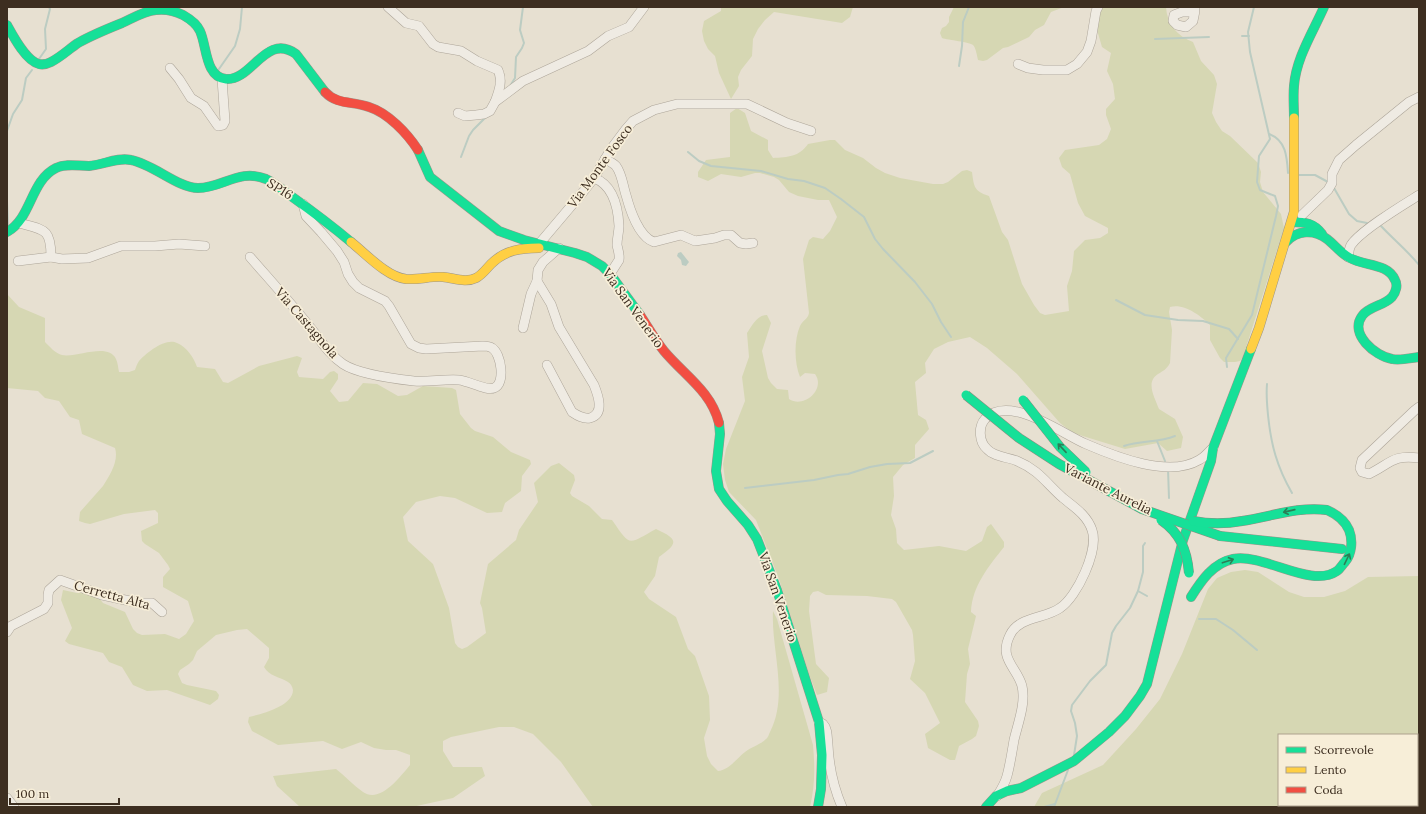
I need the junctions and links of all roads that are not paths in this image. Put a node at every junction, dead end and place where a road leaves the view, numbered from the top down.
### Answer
1 (388, 7) edge
2 (644, 7) edge
3 (1098, 7) edge
4 (1324, 7) edge
5 (7, 24) edge
6 (1018, 64) dead end
7 (170, 68) dead end
8 (222, 79) junction
9 (1419, 97) edge
10 (495, 102) junction
11 (458, 113) dead end
12 (811, 131) dead end
13 (605, 159) junction
14 (594, 178) junction
15 (1419, 195) edge
16 (303, 204) junction
17 (1294, 206) junction
18 (1305, 219) junction
19 (19, 223) junction
20 (1291, 223) junction
21 (1303, 231) junction
22 (7, 232) edge
23 (1323, 235) junction
24 (1355, 240) junction
25 (753, 243) dead end
26 (1285, 243) junction
27 (1333, 243) junction
28 (539, 244) junction
29 (205, 246) dead end
30 (558, 248) junction
31 (51, 257) junction
32 (250, 257) dead end
33 (1348, 257) junction
34 (18, 261) dead end
35 (610, 274) junction
36 (537, 281) junction
37 (523, 328) dead end
38 (1419, 357) edge
39 (547, 365) dead end
40 (966, 395) dead end
41 (1021, 396) dead end
42 (1419, 407) edge
43 (1212, 448) junction
44 (1419, 458) edge
45 (1112, 492) junction
46 (1142, 509) junction
47 (1282, 543) junction
48 (1238, 547) dead end
49 (1342, 549) dead end
50 (1223, 552) dead end
51 (1191, 597) junction
52 (162, 612) dead end
53 (7, 632) edge
54 (819, 722) junction
55 (996, 796) junction
56 (7, 798) edge
57 (14, 807) edge
58 (818, 807) edge
59 (842, 807) edge
60 (986, 807) edge

1 - 10 street
2 - 10 street
3 - 6 street
4 - 17 main road
5 - 8 main road
7 - 8 street
8 - 28 main road, Via San Venerio
9 - 18 street
10 - 11 street
12 - 13 street, Via Monte Fosco
13 - 14 street, Via Monte Fosco
13 - 25 street
14 - 28 street, Via Monte Fosco
14 - 35 street
15 - 24 street
16 - 19 main road, SP16 / SP16
16 - 30 main road, SP16 / SP16
16 - 32 street, Via Castagnola
17 - 18 main road
17 - 20 main road
18 - 20 main road
18 - 23 main road
19 - 22 main road, SP16 / SP16
19 - 31 street
20 - 21 main road
20 - 26 main road
21 - 23 main road
21 - 26 main road
23 - 27 main road
24 - 27 street
24 - 33 street
26 - 43 main road
27 - 33 main road
28 - 30 main road, Via San Venerio
29 - 31 street
30 - 35 main road, Via San Venerio
30 - 36 street
31 - 34 street
33 - 38 main road
35 - 54 main road, Via San Venerio
36 - 37 street
36 - 39 street
40 - 45 main road, Variante Aurelia, bridge
45 -> 41 main road, bridge
42 - 44 street
43 - 55 main road, bridge
43 - 55 street
45 - 46 main road, Variante Aurelia, bridge
46 - 47 main road, Variante Aurelia, bridge
46 - 51 main road, bridge
51 -> 46 main road, bridge
47 - 48 main road
47 - 49 main road, Variante Aurelia
50 - 51 main road
52 - 53 street, Cerretta Alta
54 - 58 main road, Via San Venerio
54 - 59 street
55 - 60 main road
56 - 57 street

